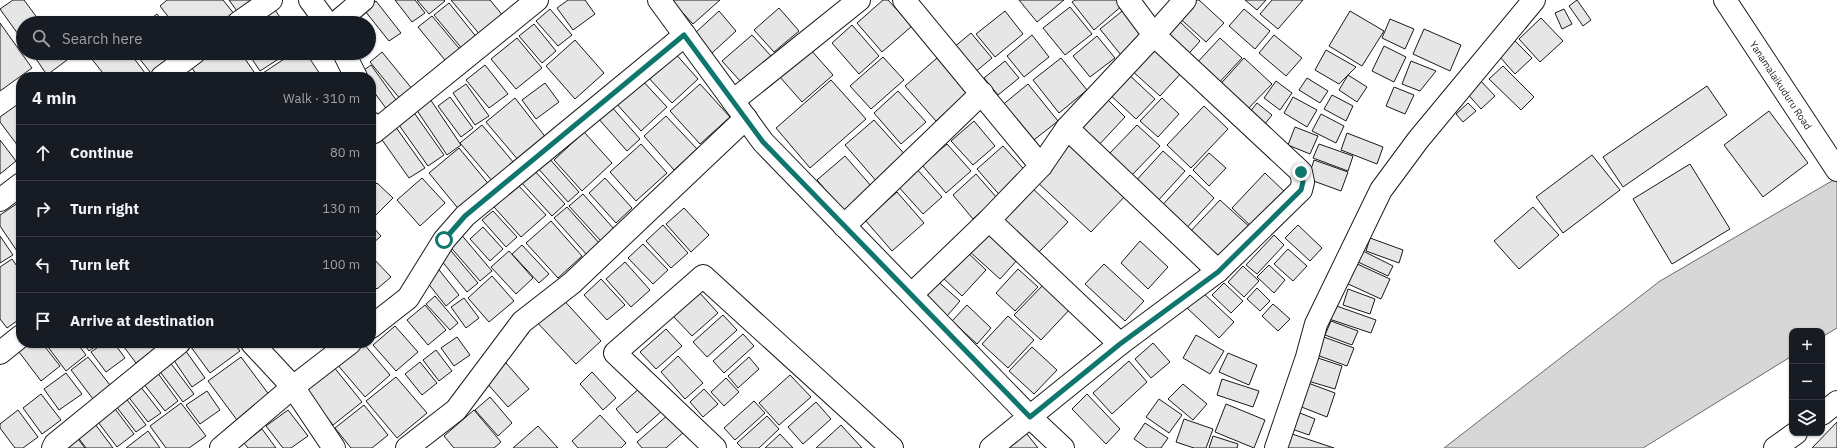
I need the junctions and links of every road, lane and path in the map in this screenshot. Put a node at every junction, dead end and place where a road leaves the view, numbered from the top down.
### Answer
1 (271, 0) edge
2 (310, 0) edge
3 (363, 0) edge
4 (537, 0) edge
5 (659, 0) edge
6 (859, 0) edge
7 (904, 0) edge
8 (1128, 0) edge
9 (1185, 0) edge
10 (1534, 0) edge
11 (1725, 0) edge
12 (248, 16) edge
13 (322, 16) edge
14 (344, 16) edge
15 (684, 35) junction
16 (1154, 35) junction
17 (185, 60) edge
18 (347, 60) edge
19 (169, 72) edge
20 (352, 72) edge
21 (982, 94) junction
22 (733, 101) junction
23 (746, 118) junction
24 (1067, 128) junction
25 (376, 132) edge
26 (1041, 166) junction
27 (1836, 168) edge
28 (16, 188) edge
29 (0, 200) edge
30 (989, 220) junction
31 (844, 226) junction
32 (1218, 272) junction
33 (912, 294) junction
34 (376, 323) edge
35 (16, 340) edge
36 (1120, 344) junction
37 (173, 348) edge
38 (257, 348) edge
39 (344, 348) edge
40 (0, 353) edge
41 (293, 387) junction
42 (1837, 402) edge
43 (1825, 412) edge
44 (1030, 417) junction
45 (1792, 436) edge
46 (53, 448) edge
47 (221, 448) edge
48 (334, 448) edge
49 (407, 448) edge
50 (715, 448) edge
51 (892, 448) edge
52 (991, 448) edge
53 (1063, 448) edge
54 (1276, 448) edge
55 (1775, 448) edge

1 - 12 street
2 - 13 street
3 - 14 street
4 - 25 street
5 - 15 street
6 - 22 street
7 - 21 street
8 - 16 street
9 - 16 street
10 - 54 street
11 - 27 street, Yanamalaikuduru Road
15 - 22 street
15 - 34 street
16 - 24 street
16 - 32 street
17 - 19 street
18 - 20 street
21 - 26 street
21 - 31 street
22 - 23 street
23 - 31 street
23 - 49 street
24 - 26 street
24 - 32 street
26 - 30 street
28 - 29 street
30 - 33 street
30 - 36 street
31 - 33 street
32 - 36 street
33 - 44 street
35 - 40 street
36 - 44 street
37 - 46 street
38 - 41 street
39 - 41 street
41 - 47 street
41 - 48 street
42 - 43 street
44 - 52 street
44 - 53 street
45 - 55 street
50 - 51 street

